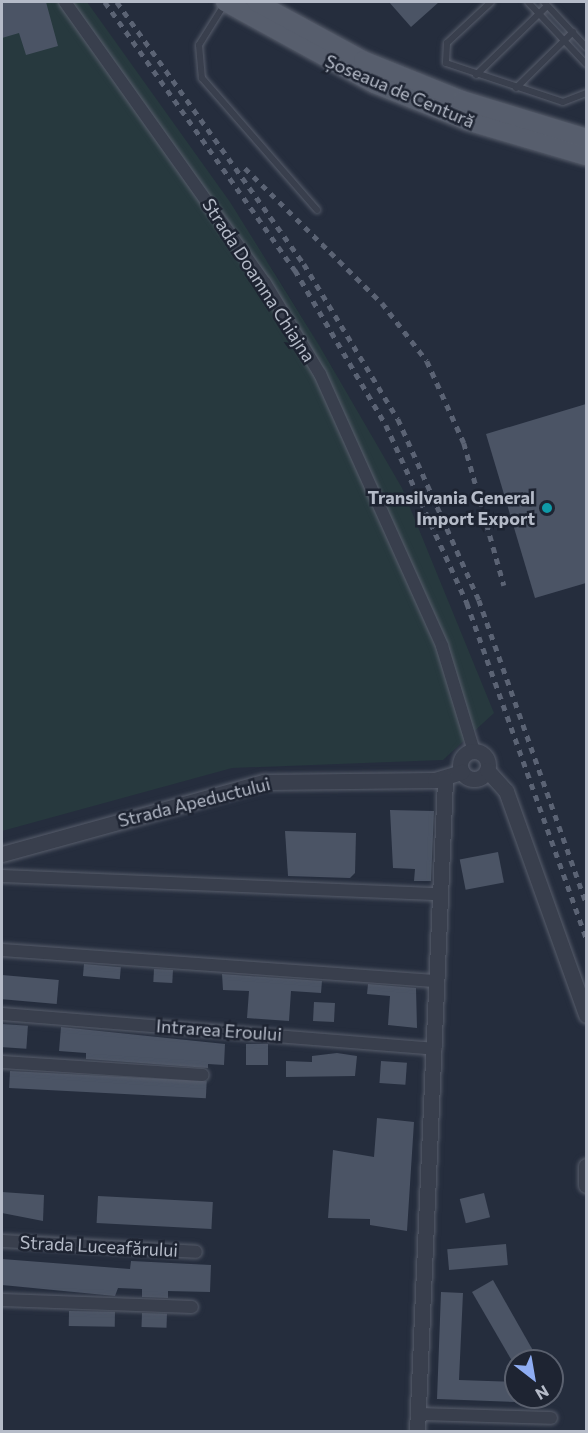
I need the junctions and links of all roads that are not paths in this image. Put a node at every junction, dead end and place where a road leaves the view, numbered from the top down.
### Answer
1 (65, 2) edge
2 (225, 2) edge
3 (256, 2) edge
4 (491, 2) edge
5 (528, 2) edge
6 (545, 4) edge
7 (539, 14) junction
8 (573, 32) junction
9 (565, 40) junction
10 (586, 47) edge
11 (586, 64) edge
12 (476, 75) junction
13 (516, 88) junction
14 (586, 93) edge
15 (586, 138) edge
16 (586, 156) edge
17 (317, 210) dead end
18 (474, 751) junction
19 (488, 770) junction
20 (462, 772) junction
21 (445, 779) junction
22 (2, 854) edge
23 (2, 876) edge
24 (440, 894) junction
25 (2, 950) edge
26 (438, 981) junction
27 (2, 1014) edge
28 (586, 1015) edge
29 (436, 1049) junction
30 (2, 1062) edge
31 (203, 1075) dead end
32 (586, 1166) edge
33 (586, 1185) edge
34 (2, 1241) edge
35 (196, 1252) dead end
36 (2, 1300) edge
37 (192, 1307) dead end
38 (418, 1414) junction
39 (551, 1418) dead end
40 (417, 1431) edge

1 - 18 street, Strada Doamna Chiajna
2 - 16 main road, Șoseaua de Centură
2 - 17 lane
3 - 15 main road, Șoseaua de Centură
4 - 12 lane
5 - 7 lane
6 - 7 lane
6 - 8 lane
7 - 9 lane
7 - 12 lane
8 - 9 lane
8 - 10 lane
9 - 11 lane
9 - 13 lane
12 - 13 lane
13 - 14 lane
18 - 19 street
18 - 20 street
19 - 20 street
19 - 28 street
20 - 21 street, Strada Apeductului
21 - 22 street, Strada Apeductului
21 - 24 street
23 - 24 street
24 - 26 street
25 - 26 street
26 - 29 street
27 - 29 street, Intrarea Eroului
29 - 38 street
30 - 31 street
32 - 33 street
34 - 35 street, Strada Luceafărului
36 - 37 street
38 - 39 street
38 - 40 street

